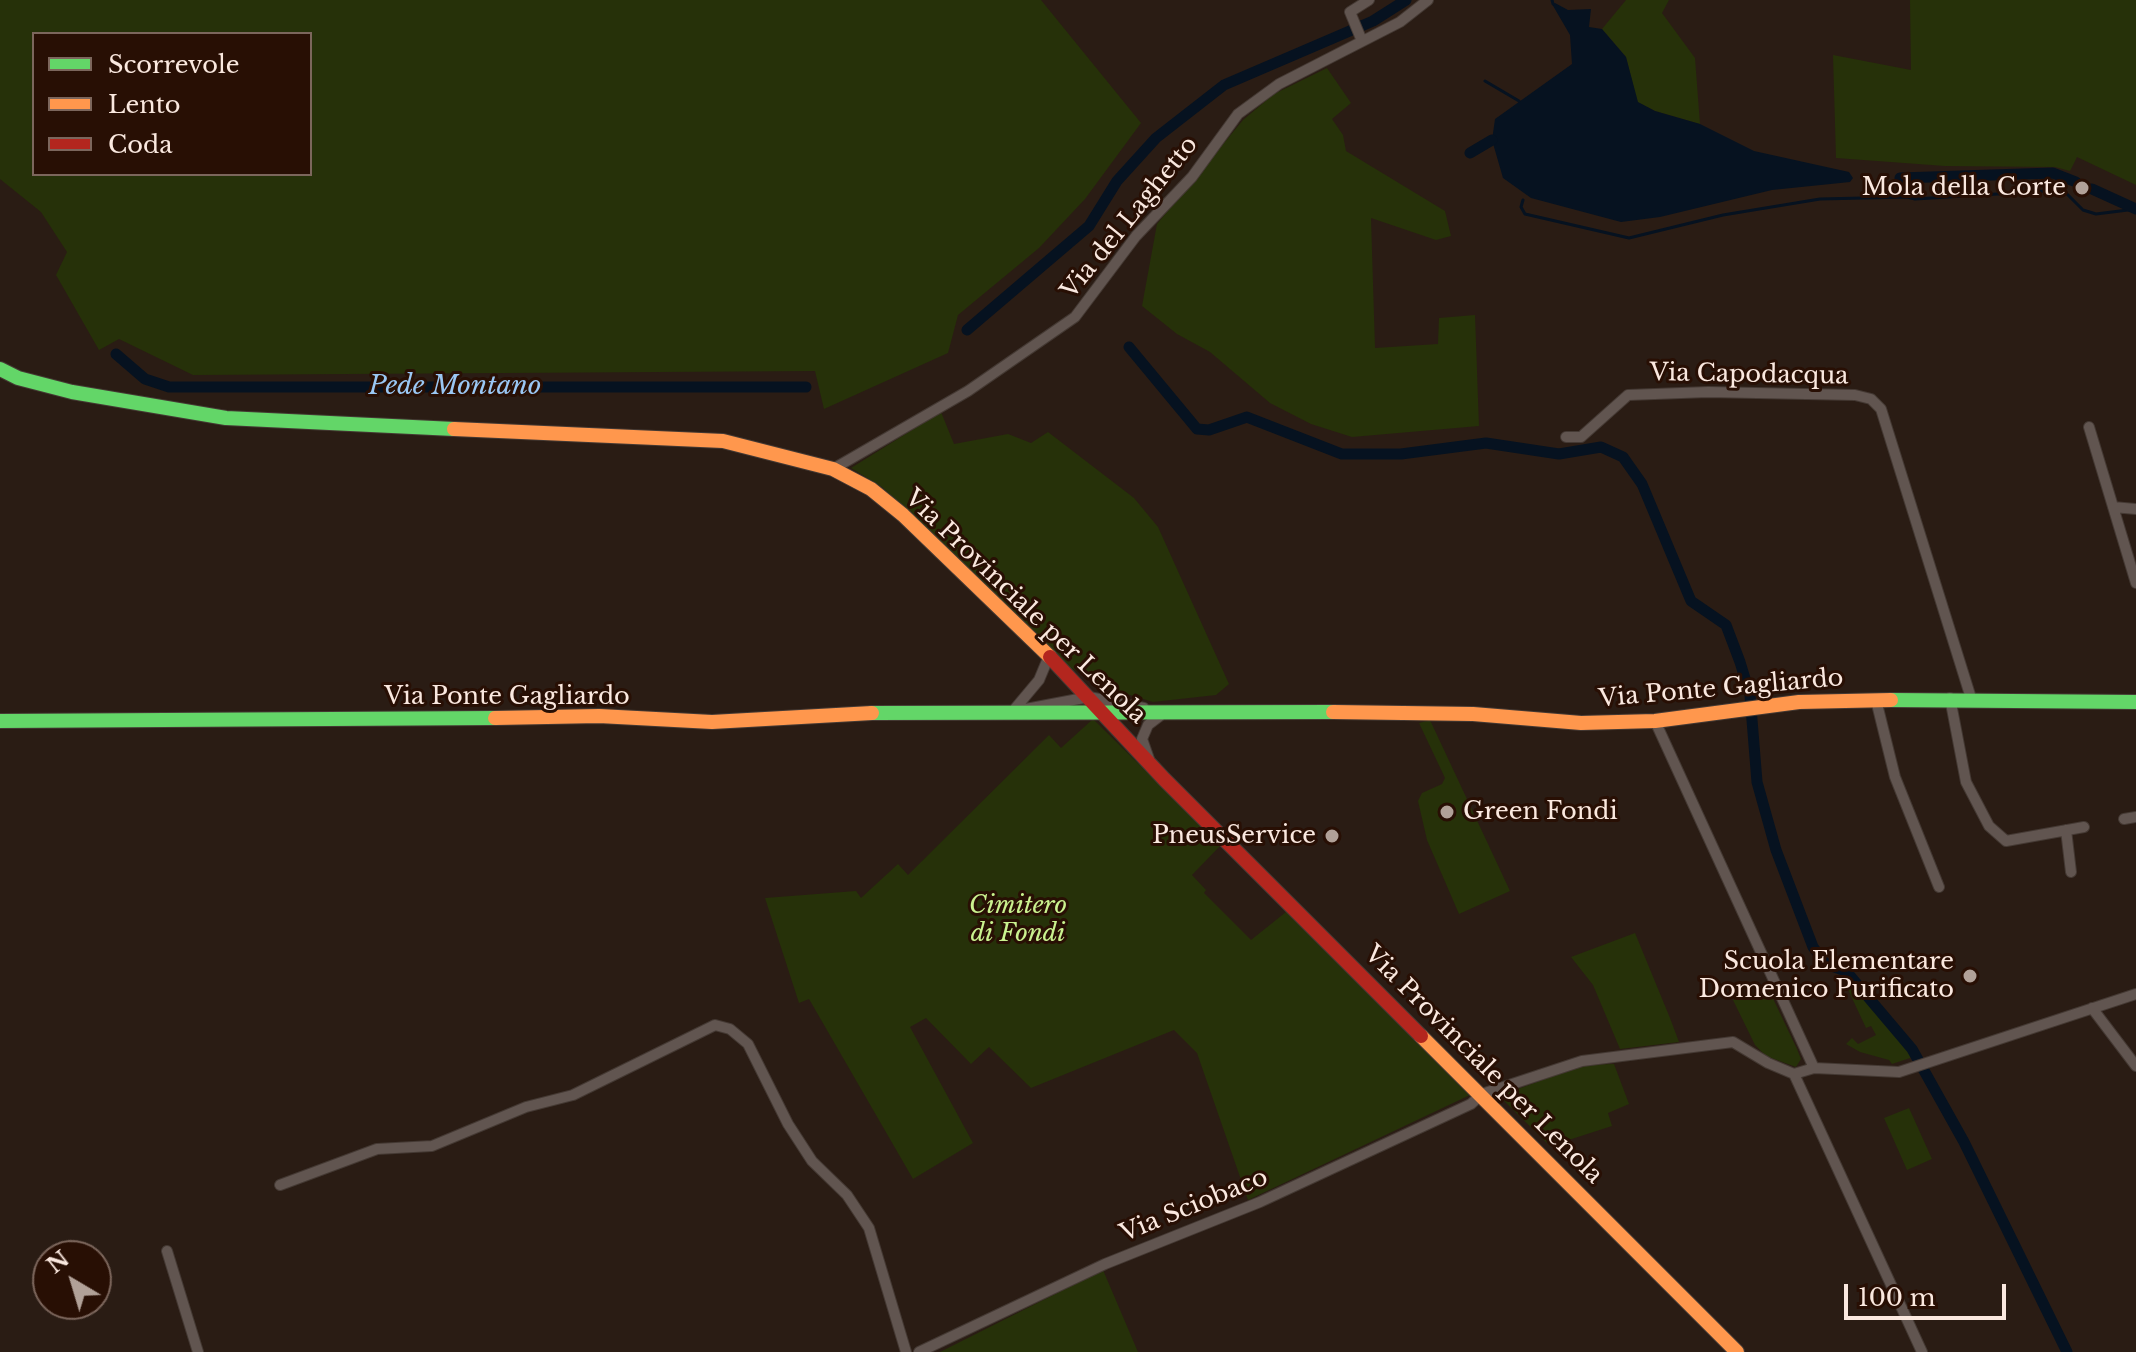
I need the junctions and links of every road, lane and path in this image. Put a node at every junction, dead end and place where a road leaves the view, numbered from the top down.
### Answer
1 (1369, 0) edge
2 (1428, 0) edge
3 (1364, 39) junction
4 (0, 369) edge
5 (2089, 427) dead end
6 (1566, 437) dead end
7 (833, 469) junction
8 (2113, 507) junction
9 (2136, 509) edge
10 (2136, 583) edge
11 (1049, 656) junction
12 (1089, 697) junction
13 (1950, 698) junction
14 (1971, 698) junction
15 (1876, 700) junction
16 (2136, 702) edge
17 (1013, 711) junction
18 (1165, 712) junction
19 (1106, 714) junction
20 (0, 721) edge
21 (1655, 721) junction
22 (1149, 761) junction
23 (2136, 817) edge
24 (2124, 819) dead end
25 (2084, 827) dead end
26 (2066, 830) junction
27 (2071, 872) dead end
28 (1939, 887) dead end
29 (2136, 994) edge
30 (2092, 1008) junction
31 (2136, 1066) edge
32 (1814, 1068) junction
33 (1794, 1074) junction
34 (1482, 1094) junction
35 (280, 1185) dead end
36 (167, 1251) dead end
37 (198, 1352) edge
38 (906, 1352) edge
39 (919, 1352) edge
40 (1737, 1352) edge
41 (1922, 1352) edge

1 - 3 street
2 - 3 street, Via del Laghetto
3 - 7 street, Via del Laghetto
4 - 7 street, Via Provinciale per Lenola
5 - 8 street
6 - 14 street, Via Capodacqua
7 - 11 street, Via Provinciale per Lenola
8 - 9 street
8 - 10 street
11 - 12 street, Via Provinciale per Lenola
11 - 17 street
12 - 17 street, Via Ponte Gagliardo
12 - 18 street, Via Ponte Gagliardo
12 - 19 street, Via Provinciale per Lenola
13 - 14 street, Via Ponte Gagliardo
13 - 15 street, Via Ponte Gagliardo
13 - 26 street
14 - 16 street, Via Ponte Gagliardo
15 - 21 street, Via Ponte Gagliardo
15 - 28 street
17 - 19 street, Via Ponte Gagliardo
17 - 20 street, Via Ponte Gagliardo
18 - 19 street, Via Ponte Gagliardo
18 - 21 street, Via Ponte Gagliardo
18 - 22 street
19 - 22 street, Via Provinciale per Lenola
21 - 32 street
22 - 34 street, Via Provinciale per Lenola
23 - 24 street
25 - 26 street
26 - 27 street
29 - 30 street
30 - 31 street
30 - 32 street
32 - 33 street
33 - 34 street, Via Sciobaco
33 - 41 street
34 - 39 street, Via Sciobaco
34 - 40 street, Via Provinciale per Lenola
35 - 38 street
36 - 37 street

